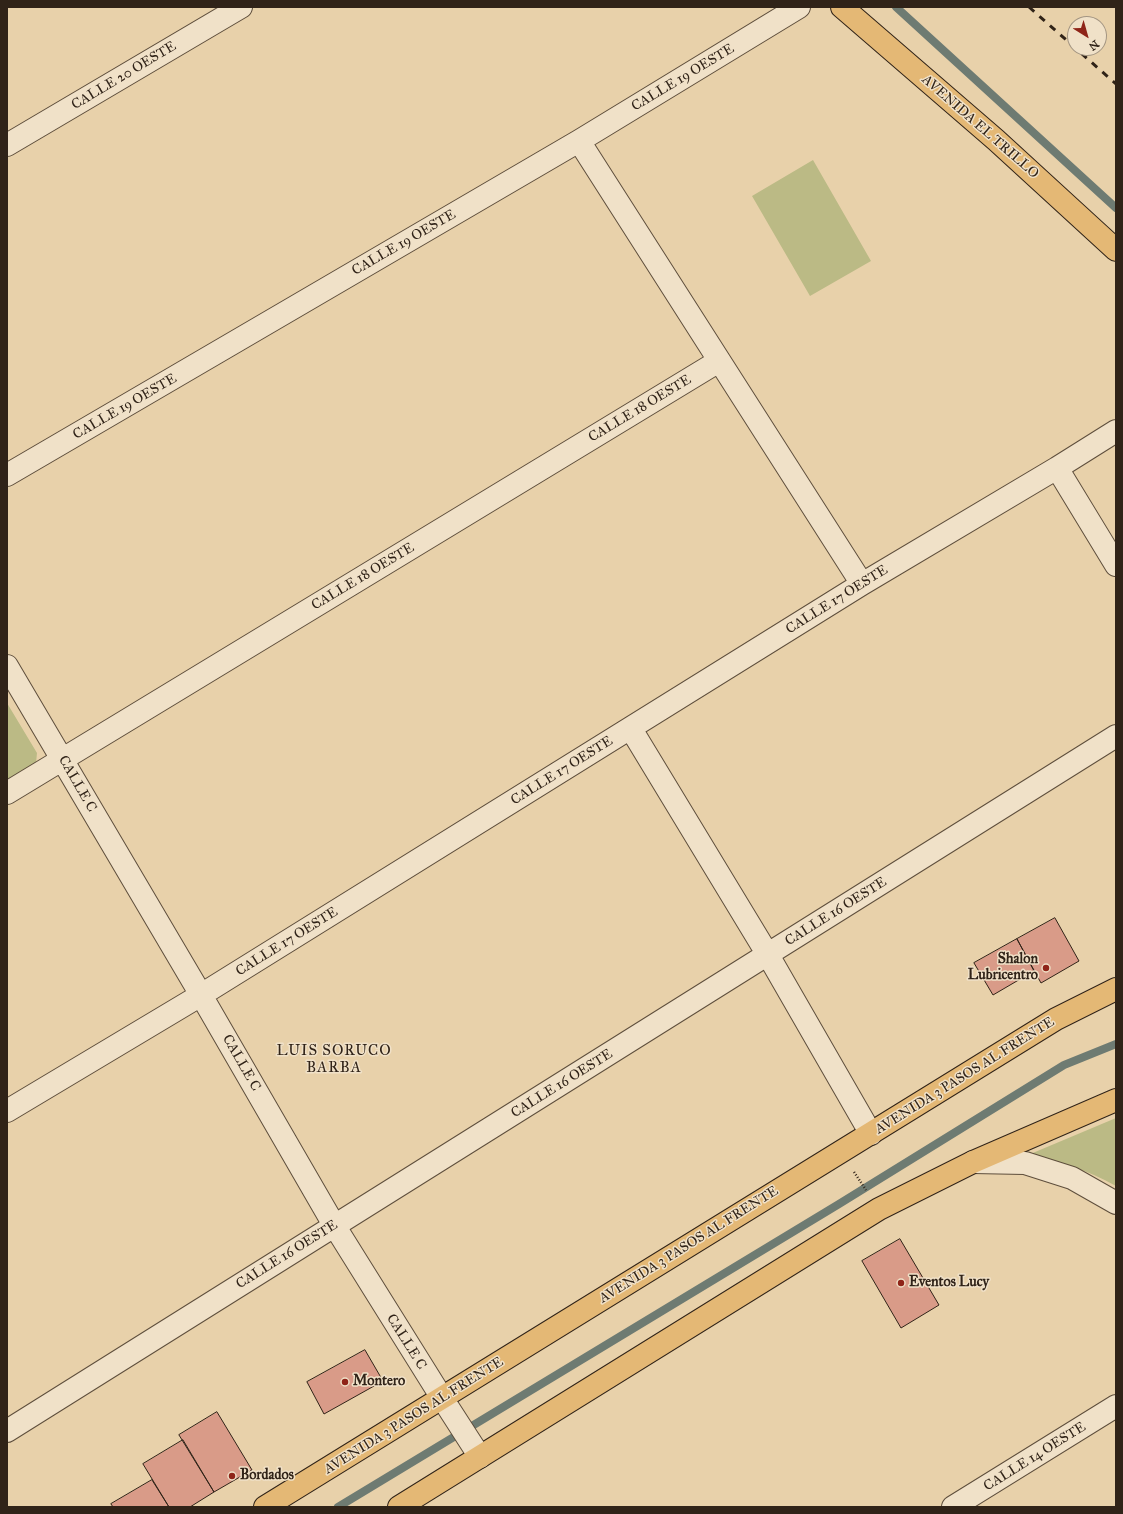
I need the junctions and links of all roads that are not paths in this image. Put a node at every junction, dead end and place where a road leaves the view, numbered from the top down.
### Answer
1 (241, 7) edge
2 (799, 7) edge
3 (842, 7) edge
4 (579, 141) junction
5 (7, 145) edge
6 (1116, 250) edge
7 (719, 361) junction
8 (1116, 431) edge
9 (1057, 468) junction
10 (7, 475) edge
11 (1116, 565) edge
12 (862, 584) junction
13 (7, 666) edge
14 (631, 729) junction
15 (1116, 736) edge
16 (63, 759) junction
17 (7, 793) edge
18 (768, 955) junction
19 (1116, 989) edge
20 (201, 995) junction
21 (1116, 1100) edge
22 (7, 1111) edge
23 (871, 1134) junction
24 (973, 1162) junction
25 (1116, 1203) edge
26 (334, 1225) junction
27 (442, 1398) junction
28 (1116, 1406) edge
29 (7, 1431) edge
30 (480, 1457) junction
31 (265, 1507) edge
32 (399, 1507) edge
33 (953, 1507) edge

1 - 5 street, CALLE 20 OESTE
2 - 4 street, CALLE 19 OESTE
3 - 6 main road, AVENIDA EL TRILLO
4 - 7 street
4 - 10 street, CALLE 19 OESTE
7 - 12 street
7 - 16 street, CALLE 18 OESTE
8 - 9 street, CALLE 17 OESTE
9 - 11 street
9 - 12 street, CALLE 17 OESTE
12 - 14 street, CALLE 17 OESTE
13 - 16 street, CALLE C
14 - 18 street
14 - 20 street, CALLE 17 OESTE
15 - 18 street, CALLE 16 OESTE
16 - 17 street, CALLE 18 OESTE
16 - 20 street, CALLE C
18 - 23 street
18 - 26 street, CALLE 16 OESTE
19 - 23 main road, AVENIDA 3 PASOS AL FRENTE
20 - 22 street, CALLE 17 OESTE
20 - 26 street, CALLE C
21 - 24 main road
23 - 27 main road, AVENIDA 3 PASOS AL FRENTE
24 - 25 street
24 - 30 main road
26 - 27 street, CALLE C
26 - 29 street, CALLE 16 OESTE
27 - 30 street, CALLE C
27 - 31 main road, AVENIDA 3 PASOS AL FRENTE
28 - 33 street, CALLE 14 OESTE
30 - 32 main road

